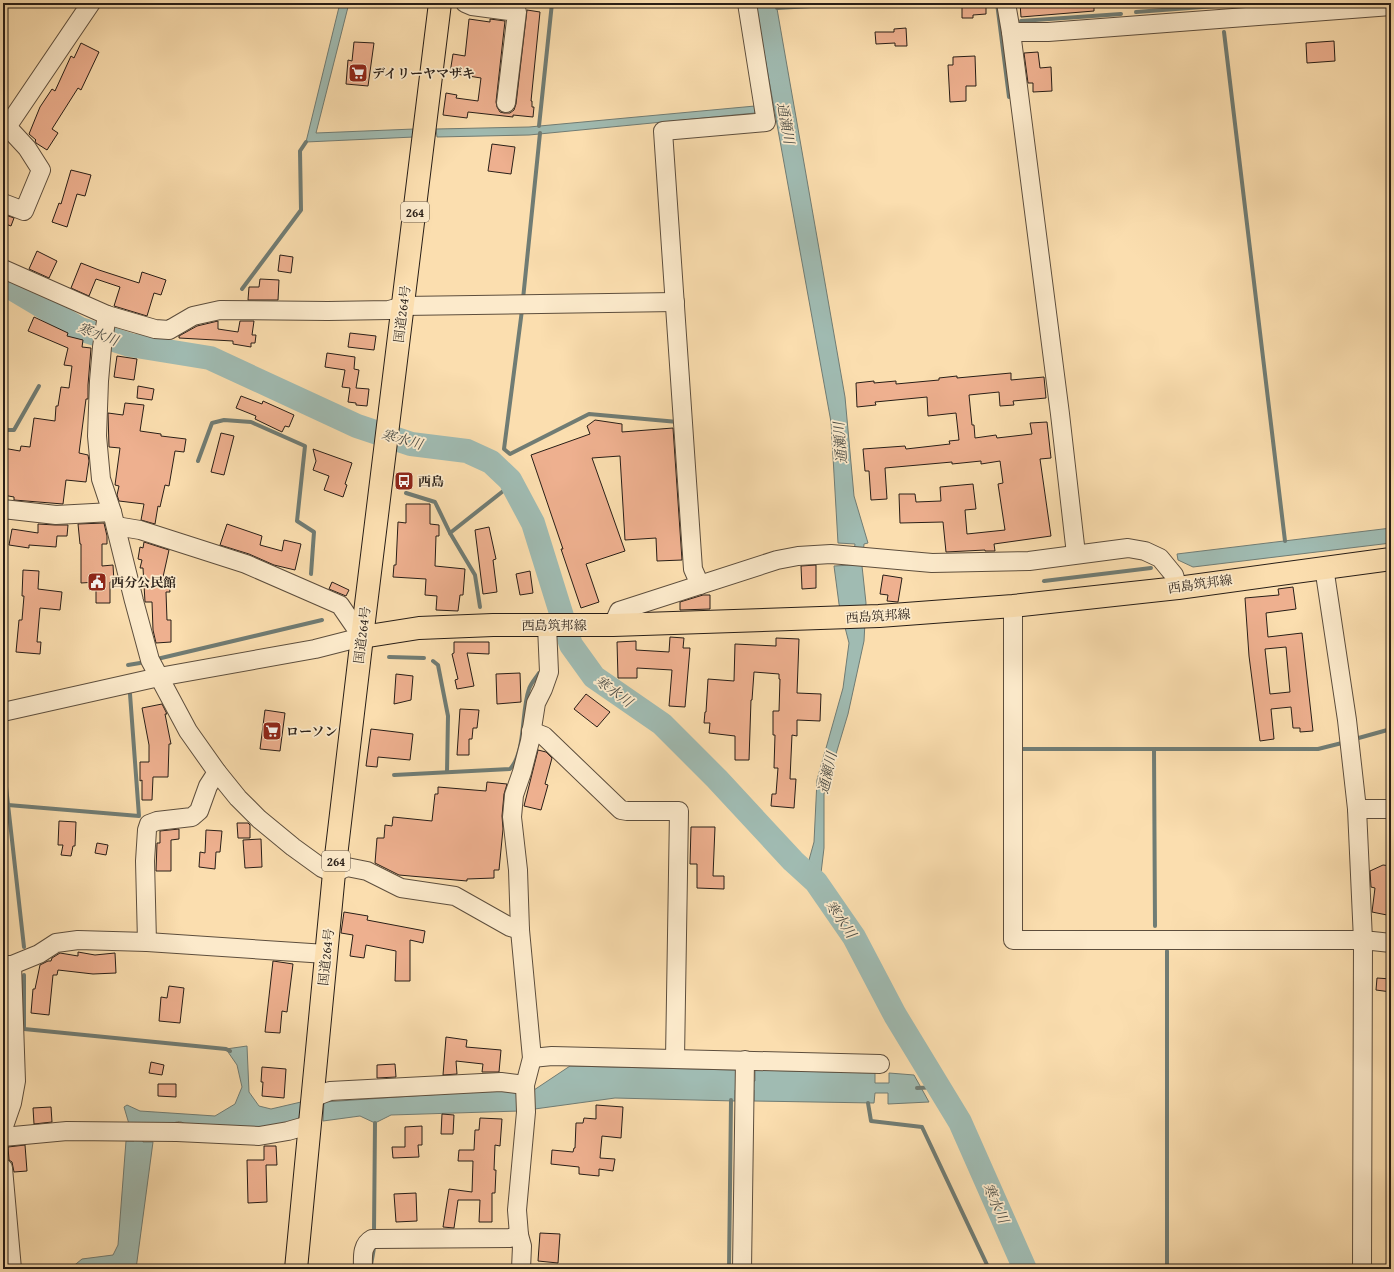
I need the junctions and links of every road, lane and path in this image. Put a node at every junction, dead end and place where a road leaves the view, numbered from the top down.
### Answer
1 (91, 3) edge
2 (440, 3) edge
3 (466, 3) edge
4 (747, 3) edge
5 (1006, 3) edge
6 (1359, 6) edge
7 (1391, 6) edge
8 (517, 8) edge
9 (1011, 32) junction
10 (506, 103) dead end
11 (5, 125) edge
12 (3, 203) edge
13 (3, 269) edge
14 (675, 302) junction
15 (403, 306) junction
16 (106, 319) junction
17 (3, 510) edge
18 (114, 519) junction
19 (1076, 554) junction
20 (1391, 559) edge
21 (1324, 567) junction
22 (700, 585) junction
23 (1178, 588) junction
24 (1013, 606) junction
25 (613, 625) junction
26 (547, 626) junction
27 (362, 637) junction
28 (159, 677) junction
29 (3, 712) edge
30 (531, 731) junction
31 (217, 772) junction
32 (1357, 809) junction
33 (1391, 809) edge
34 (334, 872) junction
35 (520, 930) junction
36 (1363, 940) junction
37 (147, 942) junction
38 (1391, 943) edge
39 (326, 954) junction
40 (8, 965) edge
41 (532, 1058) junction
42 (675, 1059) junction
43 (880, 1064) dead end
44 (745, 1077) junction
45 (525, 1088) junction
46 (312, 1098) junction
47 (309, 1125) junction
48 (3, 1129) edge
49 (3, 1137) edge
50 (3, 1168) edge
51 (519, 1235) junction
52 (12, 1269) edge
53 (296, 1269) edge
54 (363, 1269) edge
55 (521, 1269) edge
56 (742, 1269) edge
57 (1362, 1269) edge

1 - 11 street
2 - 15 main road, 国道264号 / 264
3 - 8 street
4 - 14 street
5 - 9 street
6 - 7 street
6 - 9 street
8 - 10 street
9 - 19 street
11 - 12 street
13 - 16 street
14 - 15 street
14 - 22 street
15 - 16 street
15 - 27 main road, 国道264号 / 264
16 - 18 street
17 - 18 street
18 - 27 street
18 - 28 street
19 - 22 street
19 - 23 street
20 - 21 main road, 西島筑邦線
21 - 23 main road, 西島筑邦線
21 - 32 street
22 - 25 street
23 - 24 main road, 西島筑邦線
24 - 25 main road, 西島筑邦線
24 - 36 street
25 - 26 main road, 西島筑邦線
26 - 27 main road, 西島筑邦線
26 - 30 street
27 - 28 street
27 - 34 main road, 国道264号 / 264
28 - 29 street
28 - 31 street
30 - 35 street
30 - 42 street
31 - 34 street
31 - 37 street
32 - 33 street
32 - 36 street
34 - 35 street
34 - 39 main road, 国道264号 / 264
35 - 41 street
36 - 38 street
36 - 57 street
37 - 39 street
37 - 40 street
39 - 46 main road, 国道264号 / 264
40 - 48 street
41 - 42 street
41 - 45 street
42 - 44 street
43 - 44 street
44 - 56 street
45 - 46 street
45 - 51 street
46 - 47 main road, 国道264号 / 264
47 - 49 street
47 - 53 main road, 国道264号 / 264
50 - 52 street
51 - 54 street
51 - 55 street

